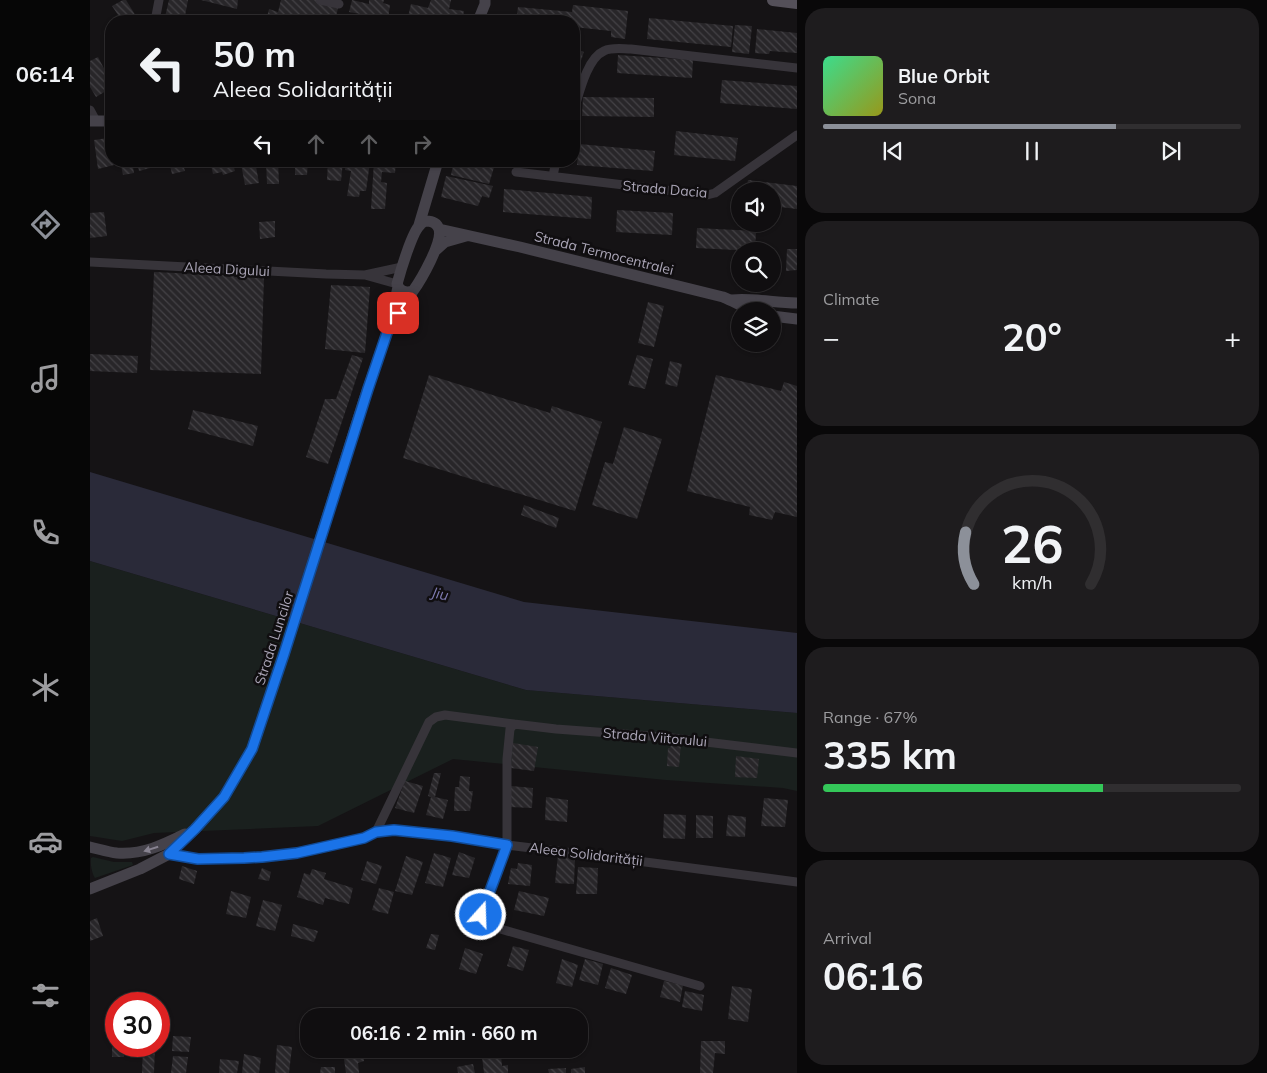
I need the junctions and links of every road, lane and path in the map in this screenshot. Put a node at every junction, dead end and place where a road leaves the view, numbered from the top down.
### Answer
1 (159, 0) edge
2 (320, 0) edge
3 (773, 0) edge
4 (486, 1) edge
5 (797, 3) edge
6 (339, 4) dead end
7 (156, 15) edge
8 (480, 15) edge
9 (797, 68) edge
10 (580, 91) edge
11 (90, 110) edge
12 (93, 121) edge
13 (797, 135) edge
14 (436, 167) edge
15 (555, 167) edge
16 (516, 172) dead end
17 (553, 176) junction
18 (430, 190) junction
19 (420, 225) junction
20 (435, 225) junction
21 (468, 235) junction
22 (435, 251) junction
23 (90, 262) edge
24 (402, 267) junction
25 (365, 275) junction
26 (397, 286) junction
27 (413, 291) junction
28 (732, 300) junction
29 (735, 302) edge
30 (797, 304) edge
31 (781, 317) edge
32 (797, 319) edge
33 (390, 324) junction
34 (514, 724) junction
35 (797, 753) edge
36 (195, 829) junction
37 (376, 832) junction
38 (507, 845) junction
39 (90, 847) edge
40 (169, 854) junction
41 (797, 882) edge
42 (90, 885) edge
43 (90, 889) edge
44 (700, 986) dead end

1 - 7 street
2 - 6 street
3 - 5 main road
4 - 8 main road
9 - 10 street
11 - 12 street
13 - 17 street, Strada Dacia
14 - 18 main road
15 - 17 street
16 - 17 street, Strada Dacia
18 - 19 main road
18 - 20 main road
19 - 20 main road
19 - 24 main road, Strada Luncilor
20 - 21 main road, Strada Termocentralei
20 - 22 main road, Strada Luncilor
21 - 22 main road
21 - 28 main road, Strada Termocentralei
22 - 27 main road, Strada Luncilor
23 - 25 street, Aleea Digului
24 - 25 street, Aleea Digului
24 - 26 main road, Strada Luncilor
25 - 26 street, Aleea Digului
26 - 27 main road
26 - 33 main road, Strada Luncilor
27 - 33 main road, Strada Luncilor
28 - 29 main road, Strada Termocentralei
28 - 30 main road, Strada Termocentralei
31 - 32 main road
33 - 36 main road, Strada Luncilor
34 - 35 street, Strada Viitorului
34 - 37 street, Strada Viitorului
34 - 38 street
36 -> 39 main road
36 - 40 main road, Strada Luncilor
37 - 38 street, Aleea Solidarității
37 - 40 street, Aleea Solidarității
38 - 41 street, Aleea Solidarității
38 - 44 street
40 - 43 main road, Strada Luncilor
42 - 43 main road

